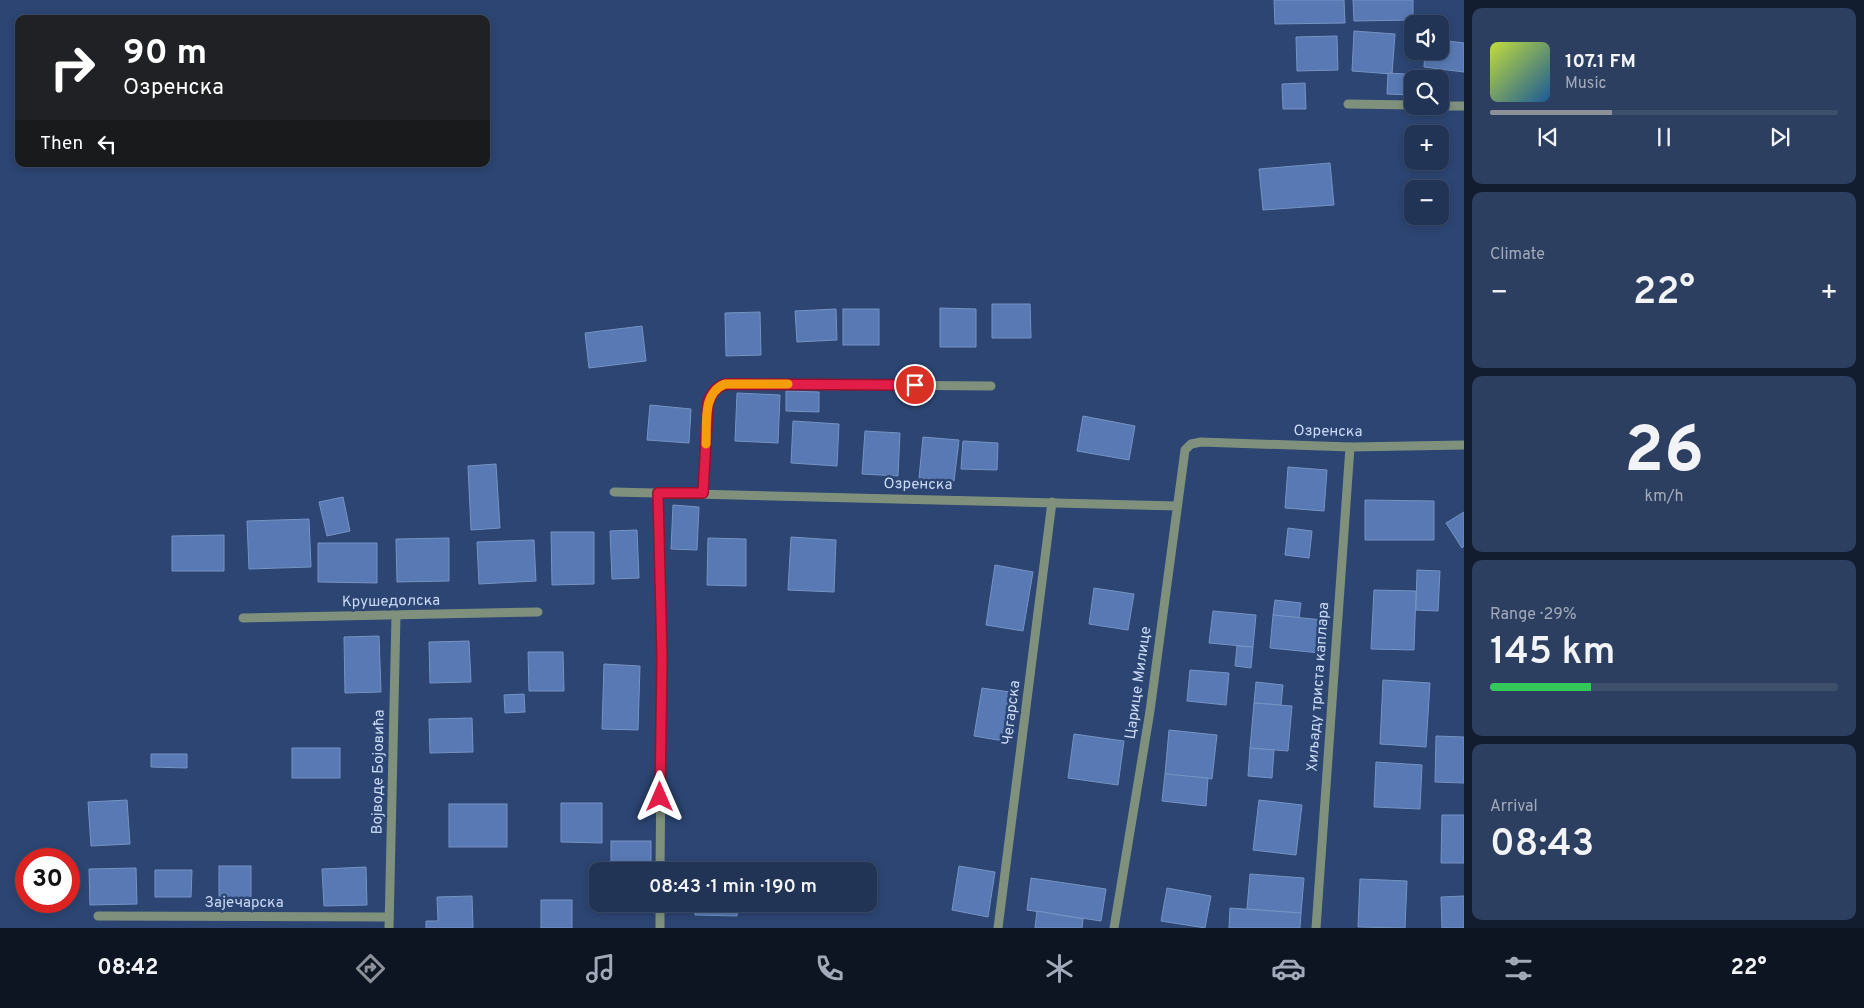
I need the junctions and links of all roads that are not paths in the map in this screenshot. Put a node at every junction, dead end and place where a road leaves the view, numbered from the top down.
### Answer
1 (1348, 104) dead end
2 (1404, 105) edge
3 (1449, 106) edge
4 (1464, 106) edge
5 (991, 386) dead end
6 (1191, 444) joint
7 (1464, 445) edge
8 (1350, 447) junction
9 (614, 492) dead end
10 (658, 493) junction
11 (703, 493) junction
12 (1052, 502) junction
13 (1177, 506) junction
14 (538, 612) dead end
15 (396, 616) junction
16 (243, 618) dead end
17 (660, 862) edge
18 (660, 912) edge
19 (98, 916) dead end
20 (390, 917) junction
21 (389, 928) edge
22 (660, 928) edge
23 (998, 928) edge
24 (1114, 928) edge
25 (1316, 928) edge

1 - 2 street
3 - 4 street
5 - 11 street
6 - 8 street, Озренска
6 - 13 street, Царице Милице
7 - 8 street, Озренска
8 - 25 street, Хиљаду триста каплара
9 - 10 street, Озренска
10 - 11 street, Озренска
10 - 17 street
11 - 12 street, Озренска
12 - 13 street, Озренска
12 - 23 street, Чегарска
13 - 24 street, Царице Милице
14 - 15 street, Крушедолска
15 - 16 street, Крушедолска
15 - 20 street, Војводе Бојовића
18 - 22 street
19 - 20 street, Зајечарска
20 - 21 street, Војводе Бојовића

